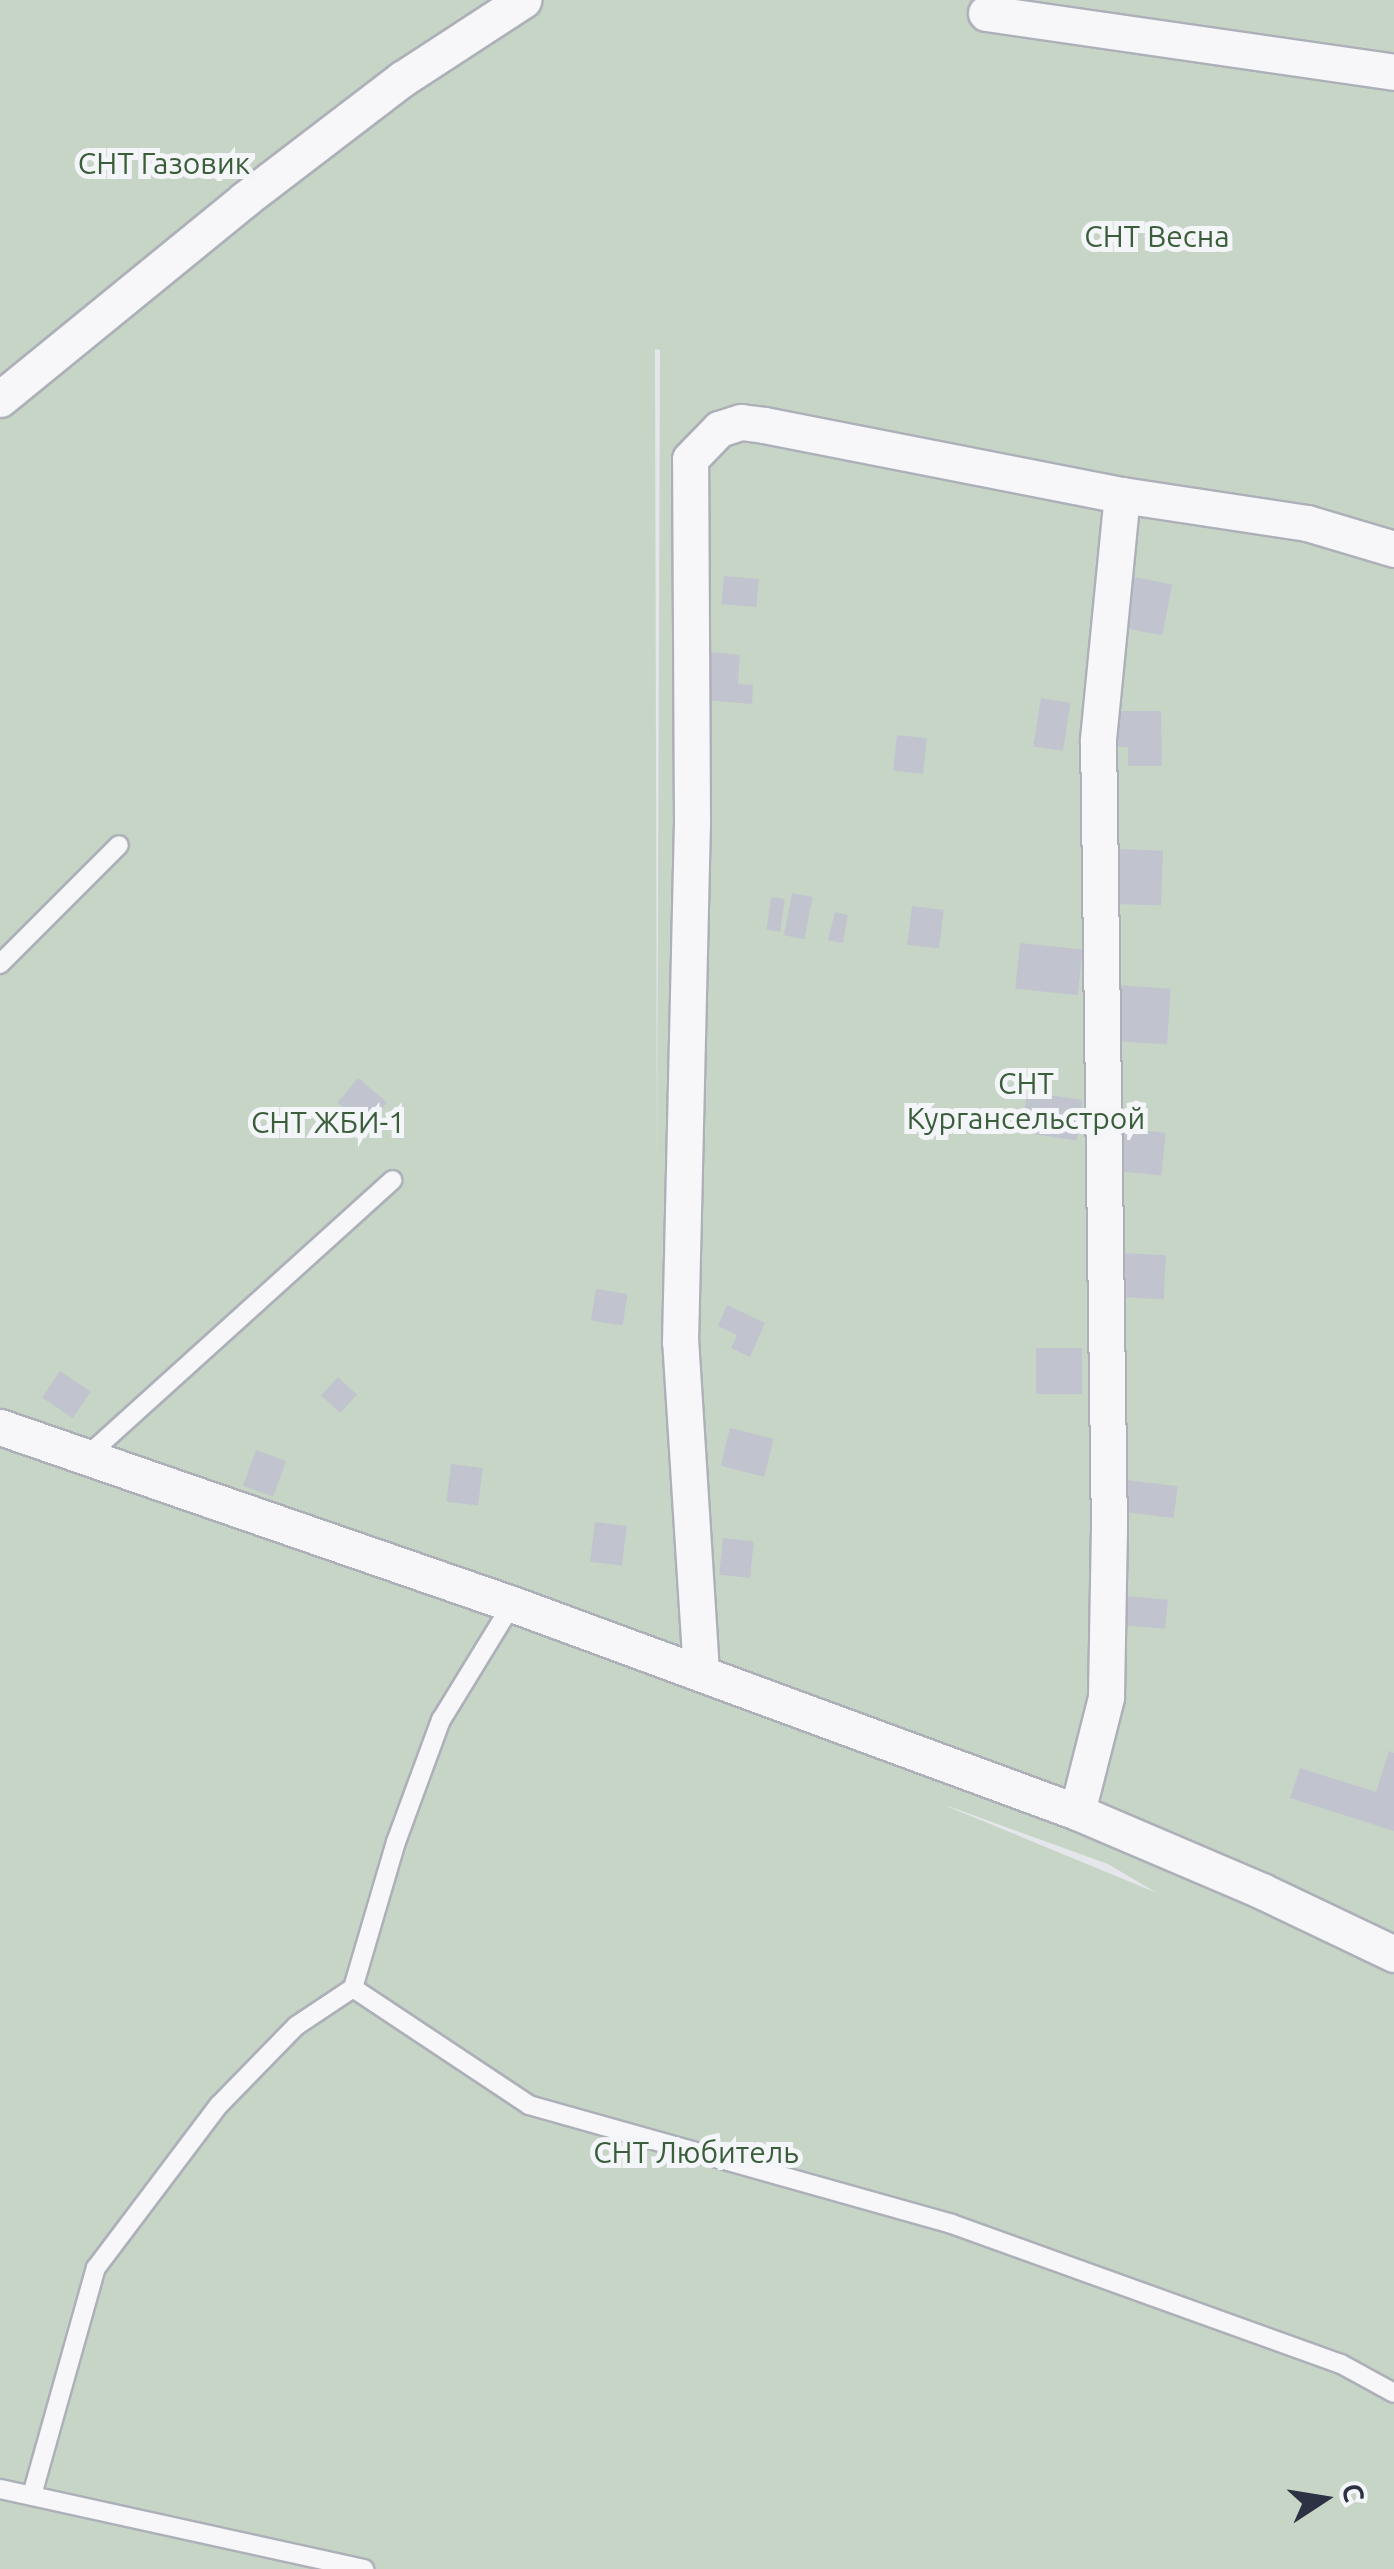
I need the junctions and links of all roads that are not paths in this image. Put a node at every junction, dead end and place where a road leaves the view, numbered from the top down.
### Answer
1 (523, 0) edge
2 (986, 13) dead end
3 (1394, 72) edge
4 (0, 398) edge
5 (1122, 495) junction
6 (1394, 548) edge
7 (119, 845) dead end
8 (0, 964) edge
9 (392, 1180) dead end
10 (0, 1427) edge
11 (86, 1457) junction
12 (512, 1604) junction
13 (701, 1672) junction
14 (1077, 1812) junction
15 (1394, 1954) edge
16 (353, 1988) junction
17 (1394, 2394) edge
18 (0, 2489) edge
19 (32, 2495) junction
20 (364, 2569) edge

1 - 4 street
2 - 3 street
5 - 6 street
5 - 13 street
5 - 14 street
7 - 8 lane
9 - 11 lane
10 - 11 street
11 - 12 street
12 - 13 street
12 - 16 lane
13 - 14 street
14 - 15 street
16 - 17 lane
16 - 19 lane
18 - 19 lane
19 - 20 lane

